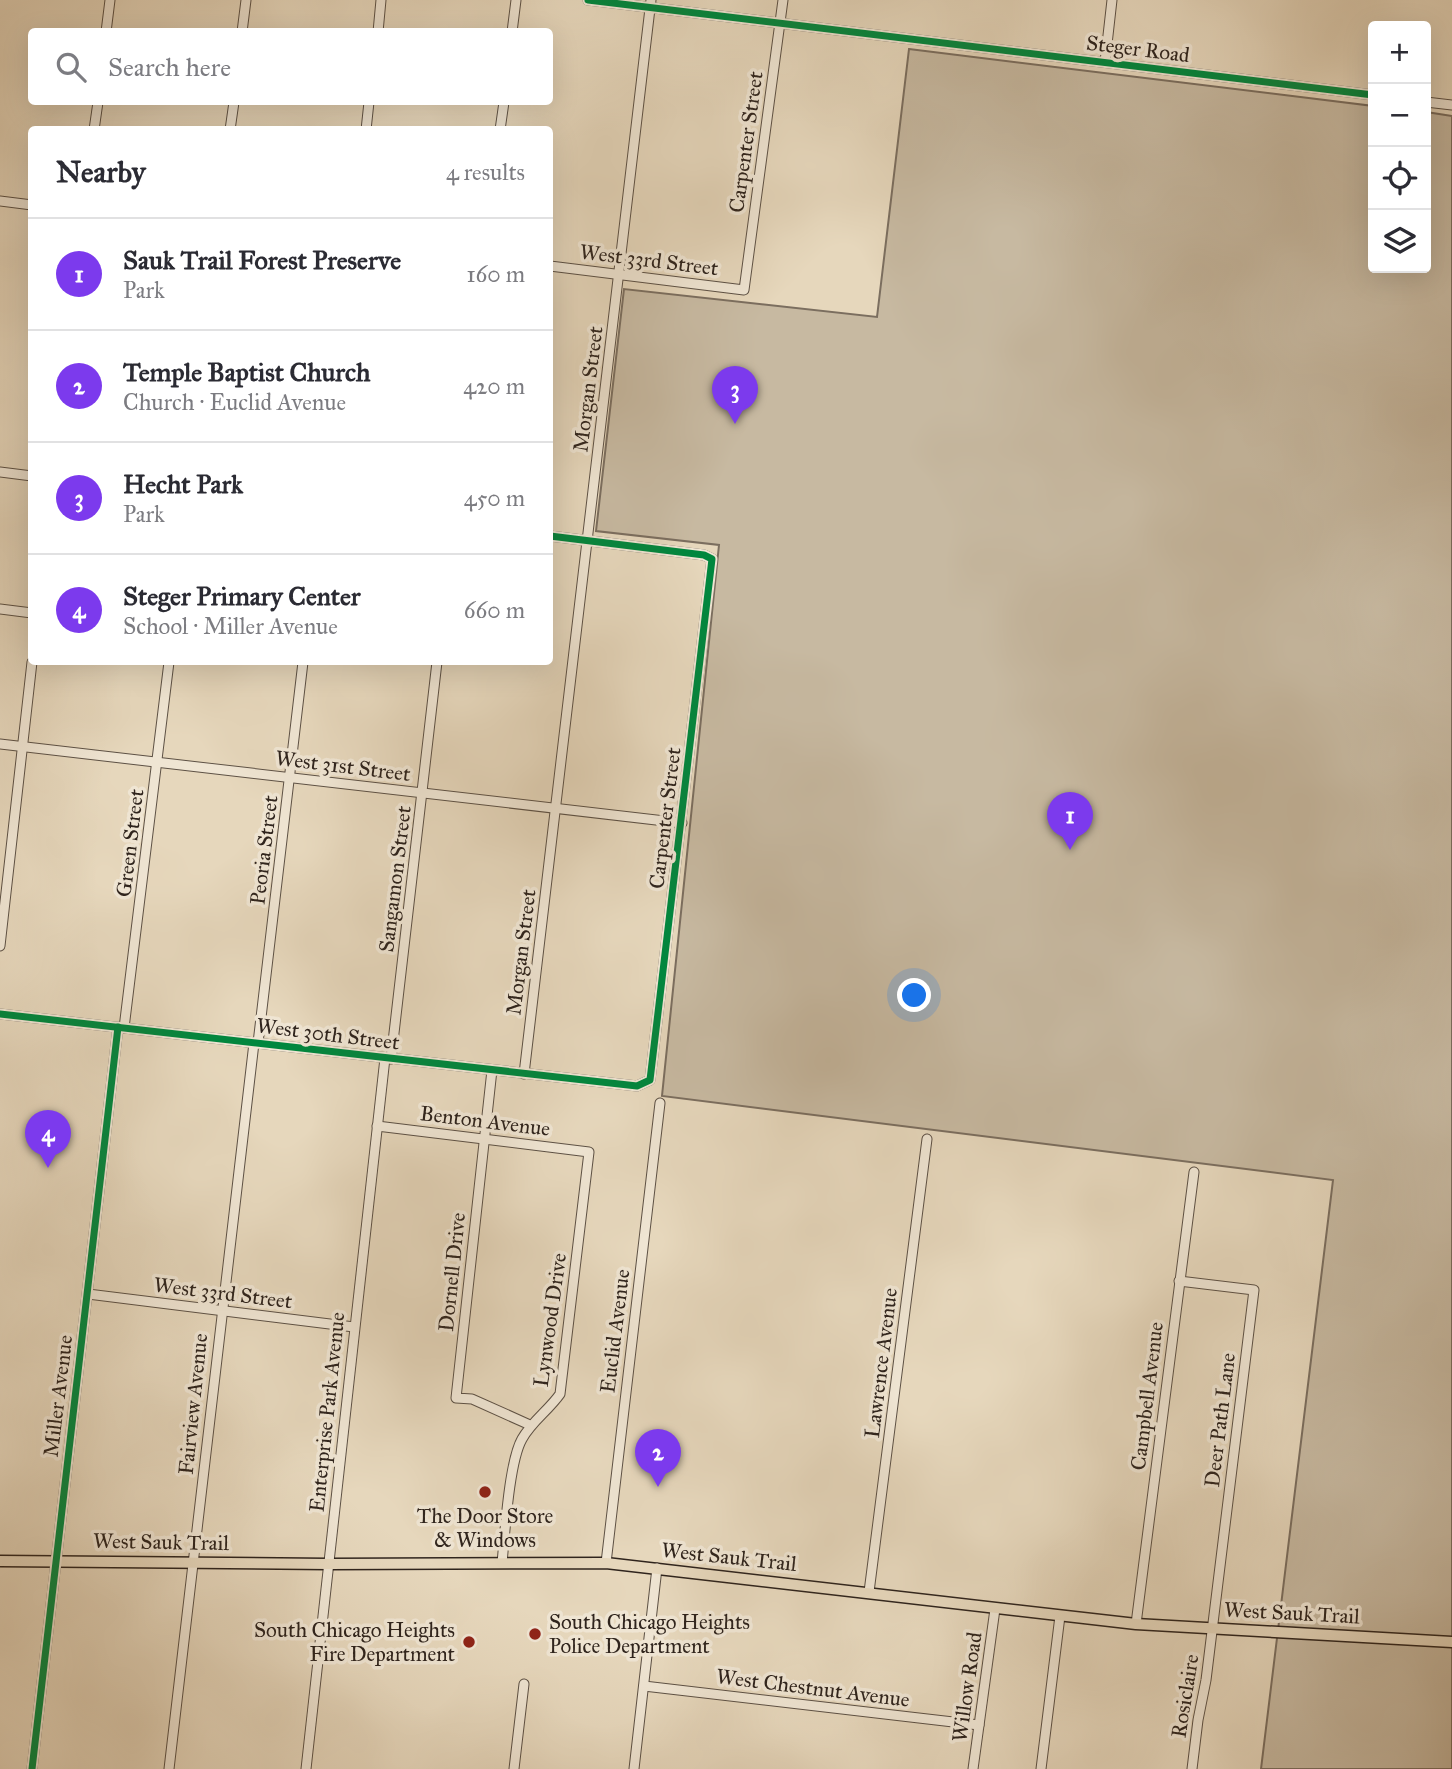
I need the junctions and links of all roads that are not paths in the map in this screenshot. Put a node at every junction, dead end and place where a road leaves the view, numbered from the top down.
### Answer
1 (110, 0) edge
2 (246, 0) edge
3 (382, 0) edge
4 (516, 0) edge
5 (589, 0) edge
6 (783, 0) edge
7 (1112, 0) edge
8 (650, 4) edge
9 (780, 23) junction
10 (106, 28) edge
11 (242, 28) edge
12 (378, 28) edge
13 (512, 28) edge
14 (1105, 62) junction
15 (1368, 94) edge
16 (1431, 103) edge
17 (98, 105) edge
18 (234, 105) edge
19 (369, 105) edge
20 (504, 105) edge
21 (1452, 105) edge
22 (95, 126) edge
23 (231, 126) edge
24 (366, 126) edge
25 (501, 126) edge
26 (0, 201) edge
27 (28, 204) edge
28 (553, 266) edge
29 (619, 274) junction
30 (744, 290) joint
31 (0, 472) edge
32 (28, 476) edge
33 (553, 536) edge
34 (587, 541) junction
35 (0, 609) edge
36 (28, 612) edge
37 (33, 665) edge
38 (169, 665) edge
39 (303, 665) edge
40 (437, 665) edge
41 (0, 744) edge
42 (23, 747) junction
43 (158, 762) junction
44 (290, 777) junction
45 (423, 793) junction
46 (555, 808) junction
47 (682, 823) junction
48 (4, 880) edge
49 (0, 946) edge
50 (0, 1014) edge
51 (121, 1028) junction
52 (256, 1043) junction
53 (388, 1058) junction
54 (492, 1070) junction
55 (524, 1074) junction
56 (650, 1080) joint
57 (660, 1103) dead end
58 (377, 1126) junction
59 (484, 1139) junction
60 (927, 1139) dead end
61 (589, 1152) joint
62 (1194, 1172) dead end
63 (1179, 1281) junction
64 (88, 1294) junction
65 (221, 1310) junction
66 (354, 1327) junction
67 (530, 1425) junction
68 (56, 1560) junction
69 (0, 1561) edge
70 (193, 1561) junction
71 (502, 1563) junction
72 (606, 1563) junction
73 (329, 1564) junction
74 (657, 1568) junction
75 (870, 1592) junction
76 (995, 1609) junction
77 (1060, 1616) junction
78 (1136, 1624) junction
79 (1213, 1628) junction
80 (1452, 1642) edge
81 (524, 1684) dead end
82 (643, 1686) junction
83 (979, 1725) junction
84 (32, 1769) edge
85 (169, 1769) edge
86 (306, 1769) edge
87 (514, 1769) edge
88 (634, 1769) edge
89 (973, 1769) edge
90 (1041, 1769) edge
91 (1192, 1769) edge

1 - 10 street
2 - 11 street
3 - 12 street
4 - 13 street
5 - 8 street, Steger Road
6 - 9 street, Carpenter Street
7 - 14 street
8 - 9 street, Steger Road
8 - 29 street, Morgan Street
9 - 14 street, Steger Road
9 - 30 street, Carpenter Street
14 - 15 street, Steger Road
16 - 21 street
17 - 22 street
18 - 23 street
19 - 24 street
20 - 25 street
26 - 27 street
28 - 29 street, West 33rd Street
29 - 30 street, West 33rd Street
29 - 34 street, Morgan Street
31 - 32 street
33 - 34 street
34 - 46 street, Morgan Street
34 - 47 street, Carpenter Street
35 - 36 street
37 - 42 street
38 - 43 street, Green Street
39 - 44 street, Peoria Street
40 - 45 street, Sangamon Street
41 - 42 street, West 31st Street
42 - 43 street, West 31st Street
42 - 48 street
43 - 44 street, West 31st Street
43 - 51 street, Green Street
44 - 45 street, West 31st Street
44 - 52 street, Peoria Street
45 - 46 street, West 31st Street
45 - 53 street, Sangamon Street
46 - 47 street, West 31st Street
46 - 55 street, Morgan Street
47 - 56 street, Carpenter Street
48 - 49 street
50 - 51 street, West 30th Street
51 - 52 street, West 30th Street
51 - 64 street, Miller Avenue
52 - 53 street, West 30th Street
52 - 65 street, Fairview Avenue
53 - 54 street, West 30th Street
53 - 58 street, Enterprise Park Avenue
54 - 55 street, West 30th Street
54 - 59 street, Dornell Drive
55 - 56 street, West 30th Street
57 - 72 street, Euclid Avenue
58 - 59 street, Benton Avenue
58 - 66 street, Enterprise Park Avenue
59 - 61 street, Benton Avenue
59 - 67 street, Dornell Drive
60 - 75 street, Lawrence Avenue
61 - 67 street, Lynwood Drive
62 - 63 street, Campbell Avenue
63 - 78 street, Campbell Avenue
63 - 79 street, Deer Path Lane
64 - 65 street, West 33rd Street
64 - 68 street, Miller Avenue
65 - 66 street, West 33rd Street
65 - 70 street, Fairview Avenue
66 - 73 street, Enterprise Park Avenue
67 - 71 street, Lynwood Drive
68 - 69 main road, West Sauk Trail
68 - 70 main road, West Sauk Trail
68 - 84 street, Miller Avenue
70 - 73 main road, West Sauk Trail
70 - 85 street, Fairview Avenue
71 - 72 main road, West Sauk Trail
71 - 73 main road, West Sauk Trail
72 - 74 main road, West Sauk Trail
73 - 86 street, Enterprise Park Avenue
74 - 75 main road, West Sauk Trail
74 - 82 street
75 - 76 main road, West Sauk Trail
76 - 77 main road, West Sauk Trail
76 - 83 street, Willow Road
77 - 78 main road, West Sauk Trail
77 - 90 street
78 - 79 main road, West Sauk Trail
79 - 80 main road, West Sauk Trail
79 - 91 street, Rosiclaire
81 - 87 street
82 - 83 street, West Chestnut Avenue
82 - 88 street
83 - 89 street, Willow Road

